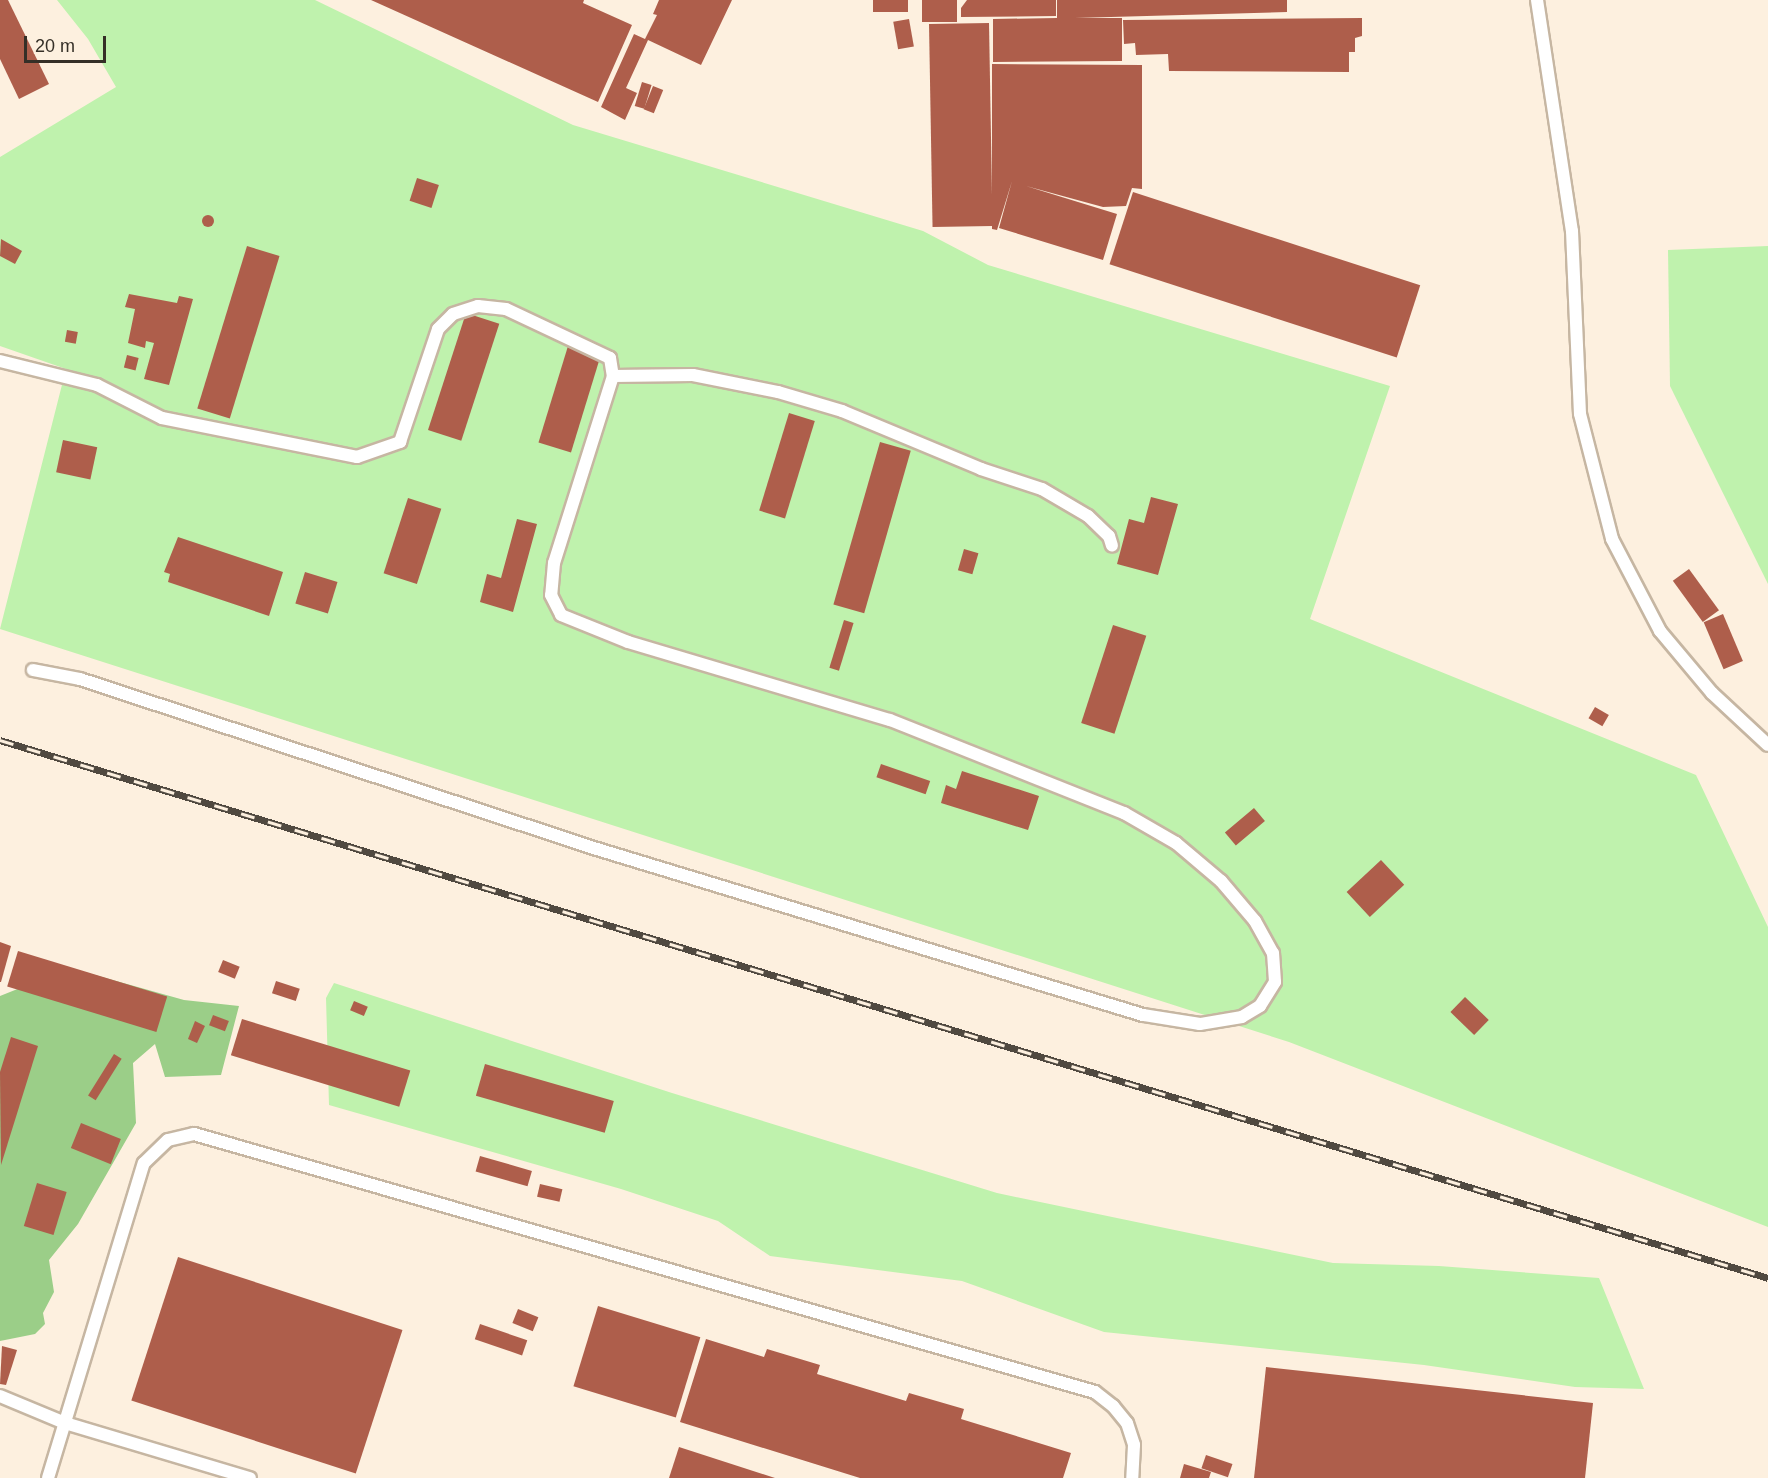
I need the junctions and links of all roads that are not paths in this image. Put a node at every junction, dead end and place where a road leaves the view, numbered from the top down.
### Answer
1 (1537, 0) edge
2 (0, 361) edge
3 (613, 376) junction
4 (1112, 546) dead end
5 (33, 670) dead end
6 (1768, 745) edge
7 (0, 1396) edge
8 (65, 1423) junction
9 (48, 1478) edge
10 (250, 1478) edge
11 (1132, 1478) edge

1 - 6 lane
2 - 3 lane
3 - 4 lane
3 - 5 lane
7 - 8 lane
8 - 9 lane
8 - 10 lane
8 - 11 lane

